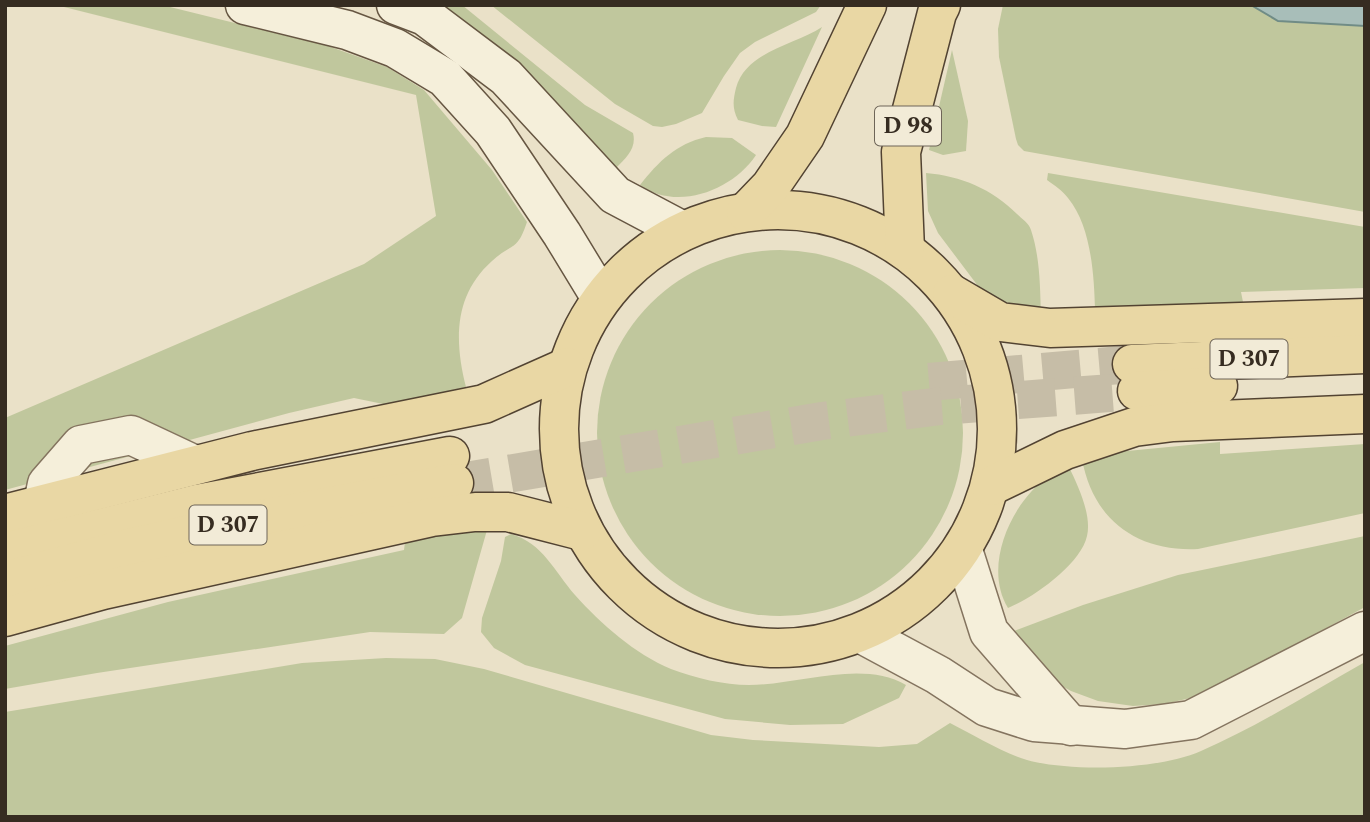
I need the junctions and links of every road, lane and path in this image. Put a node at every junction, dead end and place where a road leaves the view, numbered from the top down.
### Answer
1 (245, 5) edge
2 (396, 5) edge
3 (867, 5) edge
4 (941, 5) edge
5 (746, 212) junction
6 (683, 231) junction
7 (905, 250) junction
8 (952, 294) junction
9 (601, 298) junction
10 (1365, 318) edge
11 (1365, 354) edge
12 (567, 367) junction
13 (1365, 378) edge
14 (1365, 414) edge
15 (991, 486) junction
16 (5, 514) edge
17 (582, 531) junction
18 (963, 550) junction
19 (5, 552) edge
20 (5, 580) edge
21 (5, 617) edge
22 (1365, 631) edge
23 (860, 634) junction
24 (1071, 726) junction

1 - 9 street
2 - 6 street
3 - 5 main road
4 - 7 main road, D 98
5 - 6 main road
5 - 7 main road
6 - 9 main road
7 - 8 main road
8 - 10 main road
8 - 15 main road
9 - 12 main road
11 - 13 main road, D 307
12 - 16 main road
12 - 17 main road
14 - 15 main road
15 - 18 main road
17 - 21 main road
17 - 23 main road
18 - 23 main road
18 - 24 street
19 - 20 main road, D 307
22 - 24 street
23 - 24 street

